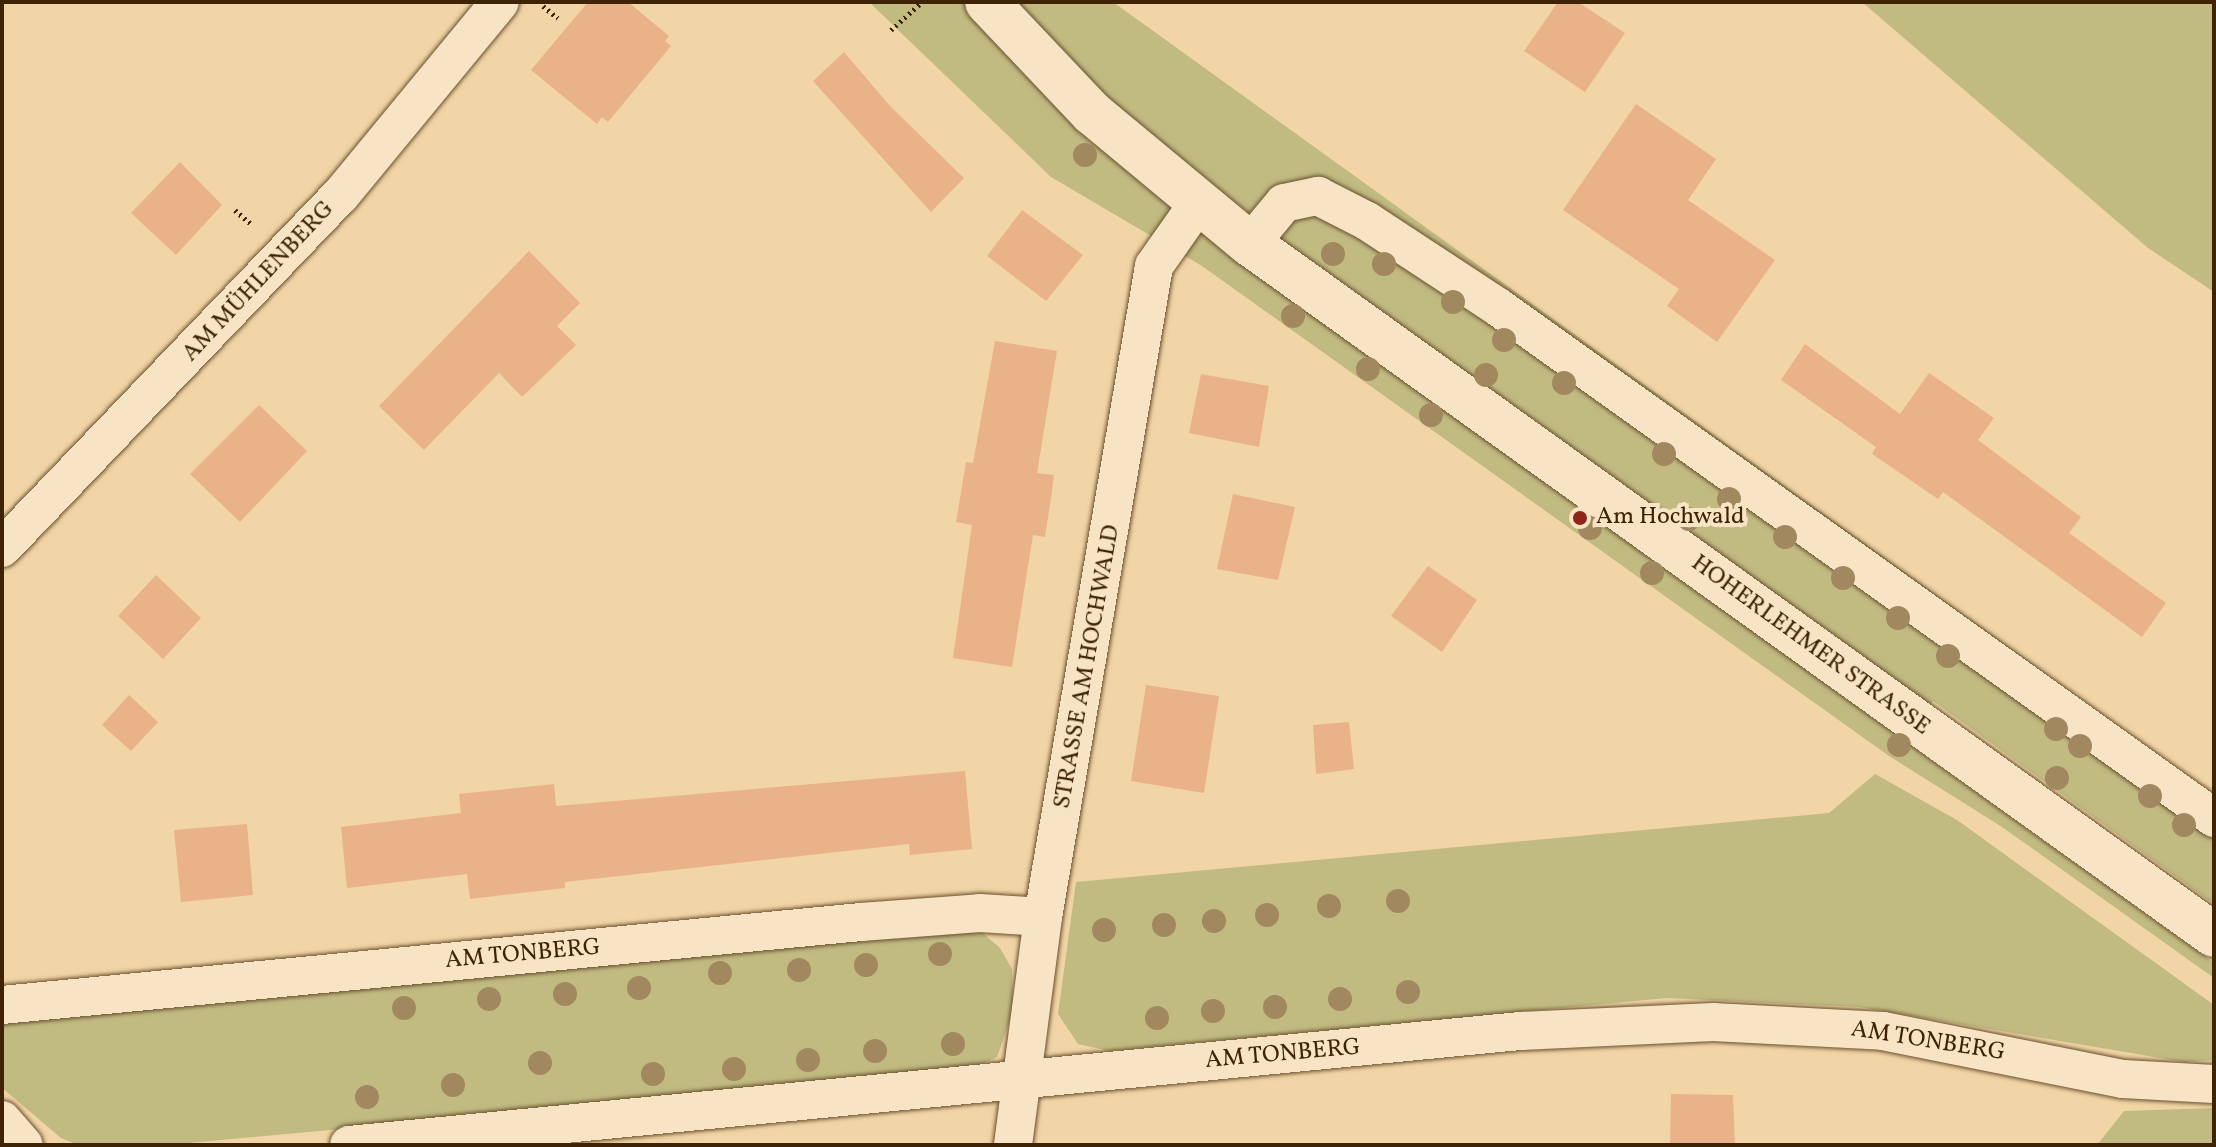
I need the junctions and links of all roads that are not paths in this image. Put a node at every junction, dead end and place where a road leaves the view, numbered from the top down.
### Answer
1 (500, 2) edge
2 (987, 2) edge
3 (1199, 202) junction
4 (1250, 244) junction
5 (2, 548) edge
6 (2214, 818) edge
7 (1043, 917) junction
8 (2214, 935) edge
9 (2, 1005) edge
10 (1020, 1078) junction
11 (2214, 1084) edge
12 (2, 1120) edge
13 (24, 1145) edge
14 (349, 1145) edge
15 (1013, 1145) edge

1 - 5 street, AM MÜHLENBERG
2 - 3 street, HOHERLEHMER STRASSE
3 - 4 street, HOHERLEHMER STRASSE
3 - 7 street, STRASSE AM HOCHWALD
4 - 6 street
4 - 8 street, HOHERLEHMER STRASSE
7 - 9 street, AM TONBERG
7 - 10 street, STRASSE AM HOCHWALD
10 - 11 street, AM TONBERG
10 - 14 street, AM TONBERG
10 - 15 street, STRASSE AM HOCHWALD
12 - 13 street

